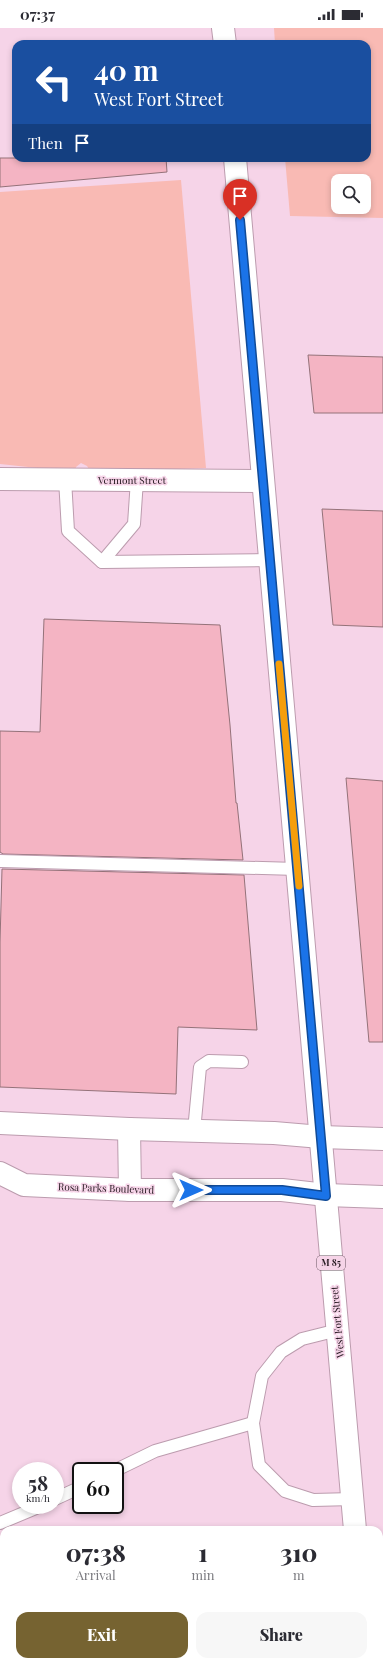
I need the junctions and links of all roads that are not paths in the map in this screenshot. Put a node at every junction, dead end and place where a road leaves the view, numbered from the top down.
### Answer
1 (223, 28) edge
2 (224, 40) edge
3 (235, 162) edge
4 (0, 478) edge
5 (65, 479) junction
6 (137, 480) junction
7 (263, 481) junction
8 (270, 560) junction
9 (102, 562) junction
10 (0, 861) edge
11 (298, 870) junction
12 (242, 1062) dead end
13 (0, 1123) edge
14 (130, 1129) junction
15 (194, 1131) junction
16 (321, 1137) junction
17 (383, 1139) edge
18 (0, 1173) edge
19 (130, 1190) junction
20 (326, 1196) junction
21 (383, 1197) edge
22 (338, 1330) junction
23 (252, 1423) junction
24 (124, 1466) edge
25 (353, 1499) junction
26 (22, 1514) edge
27 (0, 1523) edge
28 (355, 1526) edge

1 - 2 main road
3 - 7 main road, West Fort Street / M 85
4 - 5 main road, Vermont Street
5 - 6 main road, Vermont Street
5 - 9 lane
6 - 7 main road, Vermont Street
6 - 9 lane
7 - 8 main road, West Fort Street / M 85
8 - 9 lane
8 - 11 main road, West Fort Street / M 85
10 - 11 lane
11 - 16 main road, West Fort Street / M 85
12 - 15 lane
13 - 14 main road
14 - 15 main road
14 - 19 main road
15 - 16 main road
16 - 17 main road
16 - 20 main road, West Fort Street / M 85
18 - 19 main road, Rosa Parks Boulevard
19 - 20 main road, Rosa Parks Boulevard
20 - 21 main road, Rosa Parks Boulevard
20 - 22 main road, West Fort Street / M 85
22 - 23 lane
22 - 25 main road, West Fort Street / M 85
23 - 24 lane
23 - 25 lane
25 - 28 main road, West Fort Street / M 85
26 - 27 lane

